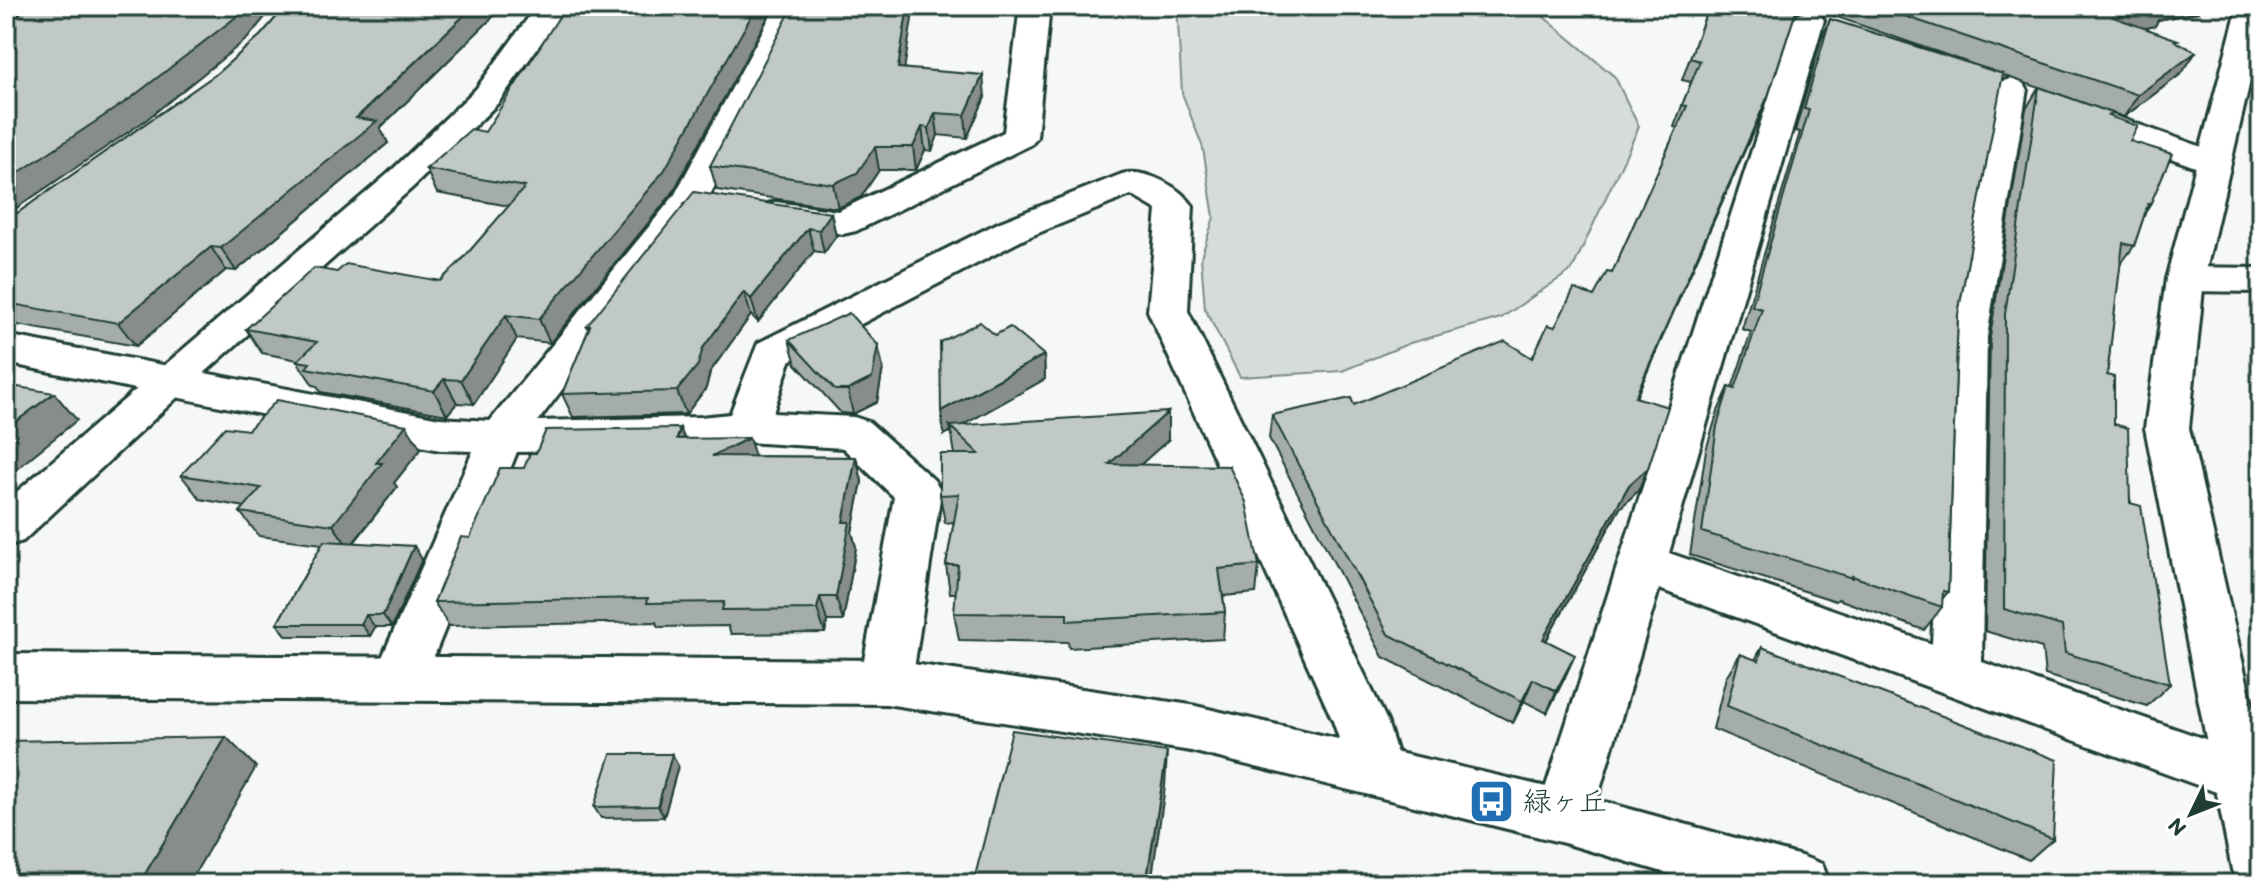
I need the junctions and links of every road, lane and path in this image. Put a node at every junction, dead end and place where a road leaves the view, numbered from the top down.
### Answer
1 (547, 6) edge
2 (791, 6) edge
3 (1035, 6) edge
4 (2253, 6) edge
5 (1810, 21) dead end
6 (2213, 162) junction
7 (721, 204) junction
8 (2185, 279) junction
9 (2261, 280) edge
10 (6, 349) edge
11 (168, 382) junction
12 (747, 427) junction
13 (501, 437) junction
14 (6, 528) edge
15 (1642, 563) junction
16 (6, 676) edge
17 (1956, 676) junction
18 (399, 678) junction
19 (886, 682) junction
20 (1375, 770) junction
21 (2238, 775) junction
22 (1564, 817) junction
23 (2261, 870) edge
24 (1801, 884) edge

1 - 11 street
2 - 7 street
3 - 7 street
4 - 6 street
5 - 15 street
6 - 8 street
6 - 17 street
7 - 13 street
8 - 9 street
8 - 21 street
10 - 11 street
11 - 13 street
11 - 14 street
12 - 13 street
12 - 19 street
12 - 20 street
13 - 18 street
15 - 17 street
15 - 22 street
16 - 18 street
17 - 21 street
18 - 19 street
19 - 20 street
20 - 22 street
21 - 23 street
22 - 24 street

